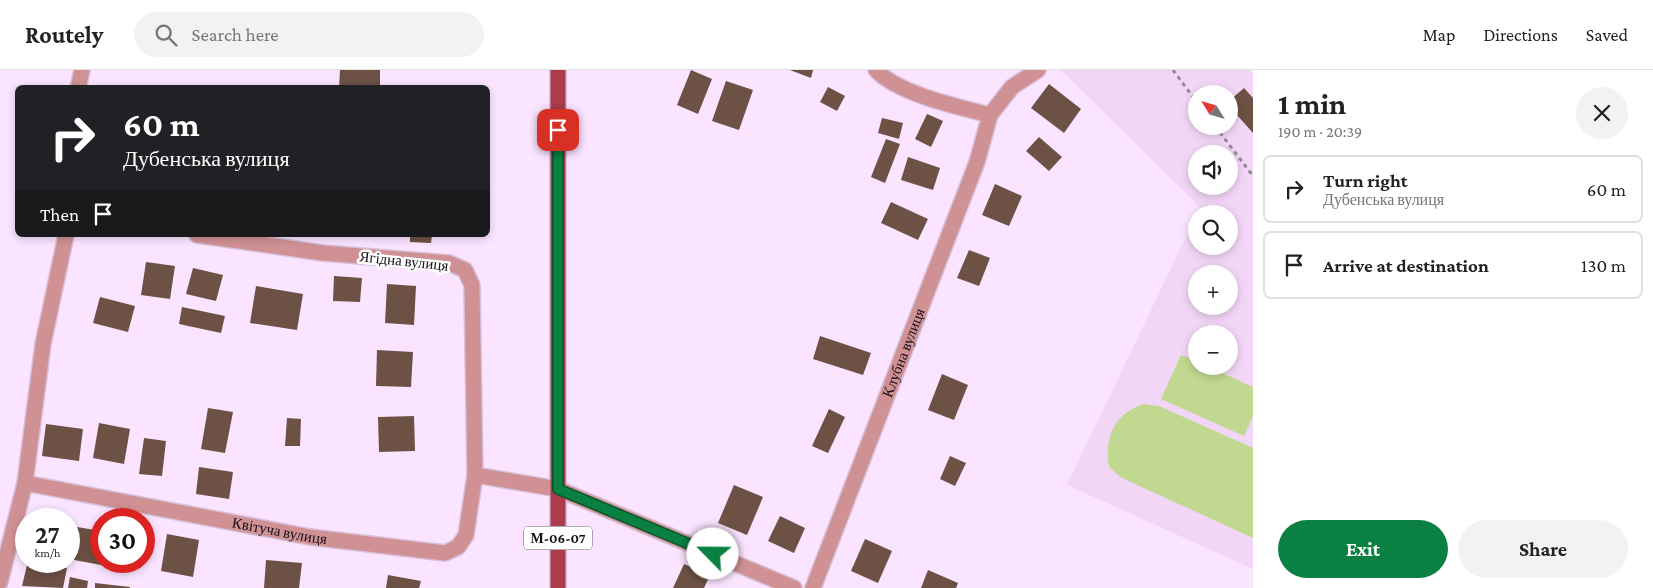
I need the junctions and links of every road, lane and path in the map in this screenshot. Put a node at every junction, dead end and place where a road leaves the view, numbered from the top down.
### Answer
1 (82, 70) edge
2 (558, 70) edge
3 (876, 70) edge
4 (1038, 70) edge
5 (1173, 70) edge
6 (79, 85) edge
7 (1188, 90) edge
8 (990, 116) junction
9 (1222, 135) edge
10 (1253, 176) edge
11 (66, 237) edge
12 (211, 237) edge
13 (475, 475) junction
14 (25, 483) junction
15 (558, 489) junction
16 (0, 582) edge
17 (558, 588) edge
18 (794, 588) edge
19 (813, 588) edge

1 - 6 street
2 - 15 main road, М-06-07
3 - 8 street
4 - 8 street, Клубна вулиця
5 - 7 path
8 - 19 street, Клубна вулиця
9 - 10 path
11 - 14 street
12 - 13 street, Ягідна вулиця
13 - 14 street, Квітуча вулиця
13 - 15 street
14 - 16 street
15 - 17 main road, М-06-07
15 - 18 street

